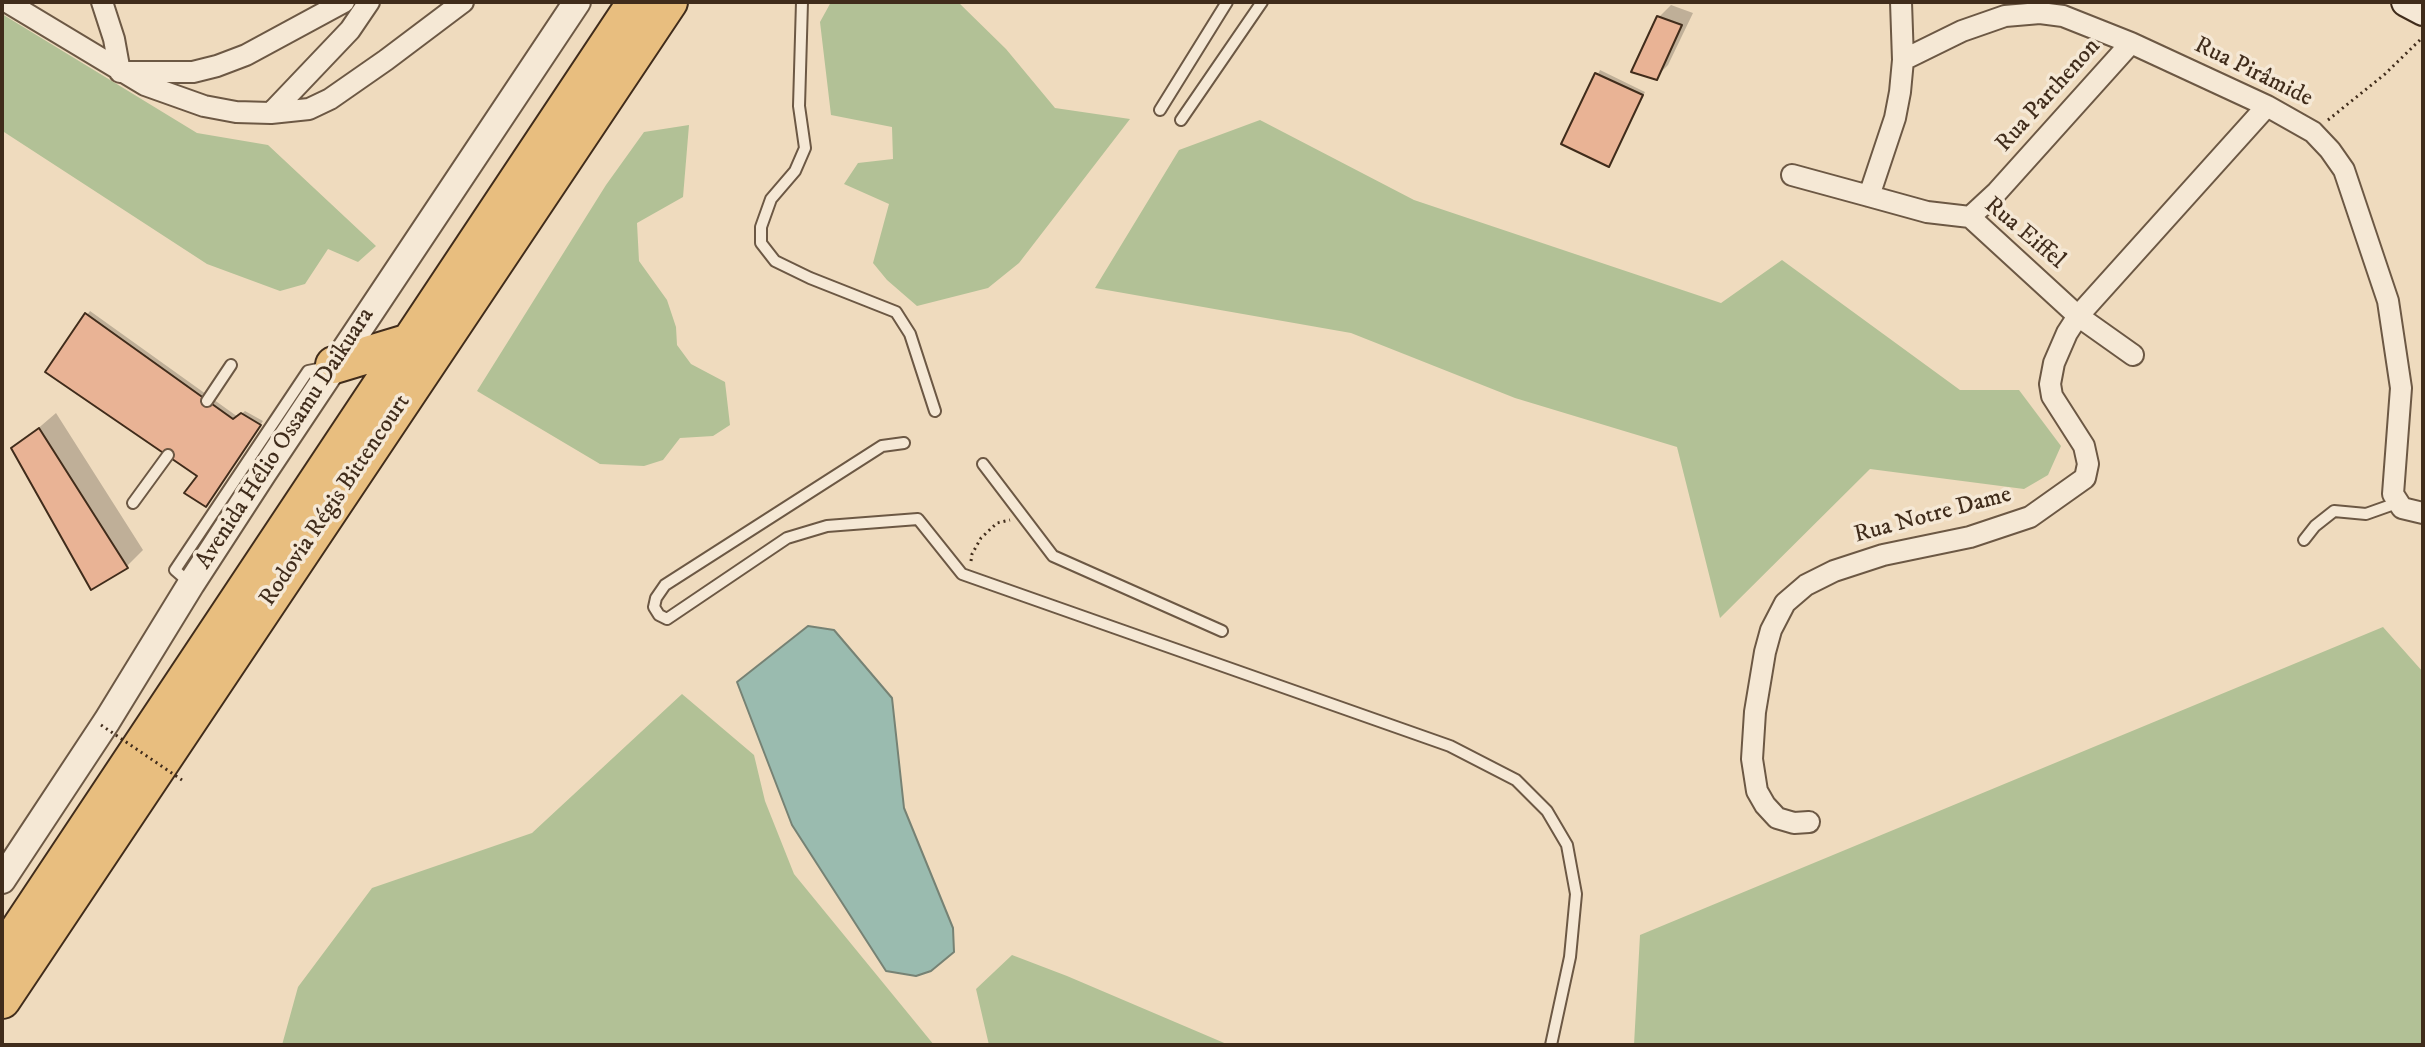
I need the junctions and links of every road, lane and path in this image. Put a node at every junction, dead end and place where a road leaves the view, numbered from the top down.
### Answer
1 (7, 2) edge
2 (102, 2) edge
3 (344, 2) edge
4 (369, 2) edge
5 (463, 2) edge
6 (577, 2) edge
7 (636, 2) edge
8 (669, 2) edge
9 (802, 2) edge
10 (1227, 2) edge
11 (1262, 2) edge
12 (1901, 2) edge
13 (2406, 2) edge
14 (2423, 11) edge
15 (2423, 37) edge
16 (2131, 43) junction
17 (1903, 60) junction
18 (120, 72) junction
19 (2267, 106) junction
20 (1160, 110) dead end
21 (271, 113) junction
22 (1181, 120) dead end
23 (2313, 132) junction
24 (1792, 175) dead end
25 (1869, 196) junction
26 (1970, 217) junction
27 (2078, 316) junction
28 (410, 342) junction
29 (2133, 355) dead end
30 (231, 365) dead end
31 (321, 368) junction
32 (207, 401) dead end
33 (935, 411) dead end
34 (904, 443) dead end
35 (168, 455) dead end
36 (983, 464) dead end
37 (2395, 498) junction
38 (133, 503) dead end
39 (2423, 513) edge
40 (1021, 517) junction
41 (2304, 540) dead end
42 (970, 577) junction
43 (1222, 631) dead end
44 (101, 725) dead end
45 (182, 780) dead end
46 (1809, 822) dead end
47 (2, 880) edge
48 (2, 955) edge
49 (2, 1000) edge
50 (1551, 1045) edge

1 - 18 street
2 - 18 street
3 - 18 street
4 - 21 street
5 - 21 street
6 - 31 street, Avenida Hélio Ossamu Daikuara
7 - 28 highway, Rodovia Régis Bittencourt
8 - 49 highway, Rodovia Régis Bittencourt
9 - 33 lane
10 - 20 lane
11 - 22 lane
12 - 17 street
13 - 14 main road
15 - 23 path
16 - 17 street, Rua Pirâmide
16 - 19 street, Rua Pirâmide
16 - 26 street, Rua Parthenon
17 - 25 street
18 - 21 street
19 - 23 street, Rua Pirâmide
19 - 27 street, Rua Notre Dame
23 - 37 street, Rua Pirâmide
24 - 25 street, Rua Eiffel
25 - 26 street, Rua Eiffel
26 - 27 street, Rua Eiffel
27 - 29 street, Rua Eiffel
27 - 46 street, Rua Notre Dame
28 - 31 highway
28 - 48 highway, Rodovia Régis Bittencourt
30 - 32 lane
31 - 47 street, Avenida Hélio Ossamu Daikuara
34 - 42 lane
35 - 38 lane
36 - 40 lane
37 - 39 street
37 - 41 lane
40 - 42 path
40 - 43 lane
42 - 50 lane
44 - 45 path, bridge

